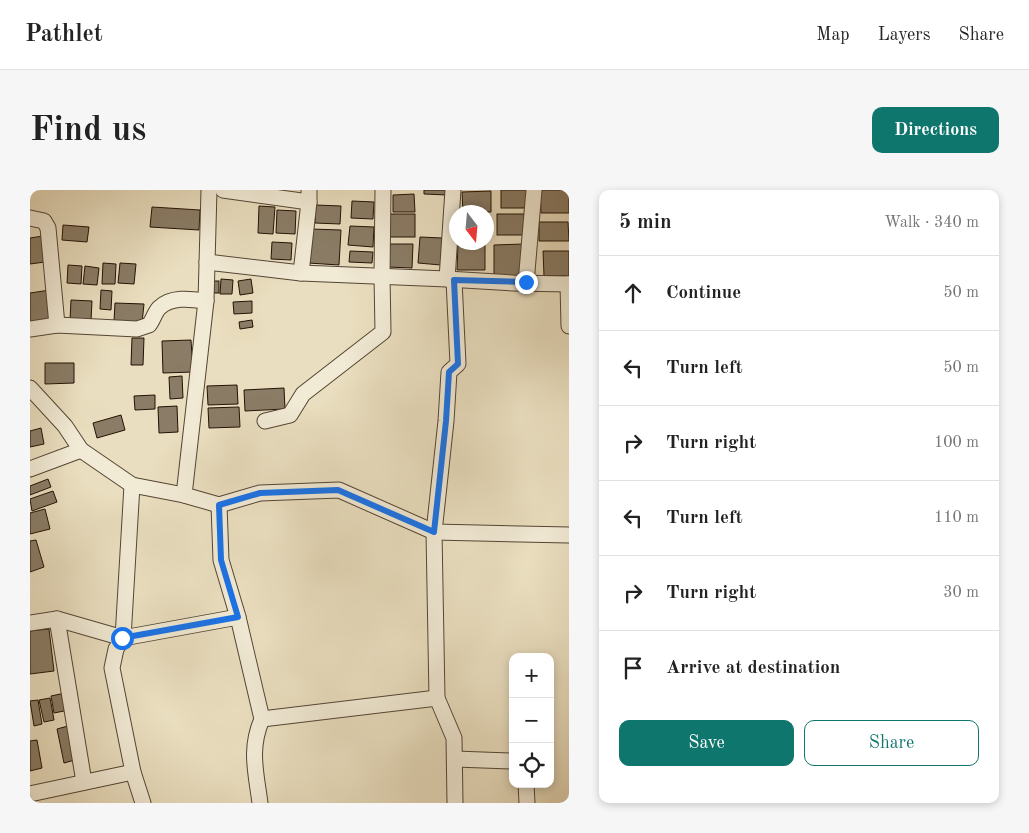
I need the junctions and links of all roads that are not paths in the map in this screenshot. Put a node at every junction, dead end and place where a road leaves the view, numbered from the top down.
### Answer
1 (209, 190) edge
2 (223, 190) edge
3 (383, 190) edge
4 (453, 190) edge
5 (534, 190) edge
6 (309, 196) edge
7 (30, 218) edge
8 (207, 262) junction
9 (301, 273) junction
10 (382, 276) junction
11 (450, 279) junction
12 (526, 282) junction
13 (569, 284) edge
14 (206, 301) junction
15 (57, 325) junction
16 (569, 326) edge
17 (30, 329) edge
18 (30, 388) edge
19 (265, 421) dead end
20 (81, 450) junction
21 (30, 469) edge
22 (132, 485) junction
23 (184, 495) junction
24 (219, 505) junction
25 (434, 532) junction
26 (569, 535) edge
27 (238, 617) junction
28 (57, 619) junction
29 (30, 623) edge
30 (122, 638) junction
31 (437, 698) junction
32 (262, 719) junction
33 (455, 759) junction
34 (509, 761) edge
35 (132, 772) junction
36 (84, 782) junction
37 (526, 788) edge
38 (30, 794) edge
39 (143, 803) edge
40 (260, 803) edge
41 (455, 803) edge
42 (527, 803) edge

1 - 8 street
2 - 6 street
3 - 10 street
4 - 11 street
5 - 12 street
6 - 9 street
7 - 15 street
8 - 9 street
8 - 14 street
9 - 10 street
10 - 11 street
10 - 19 street
11 - 12 street
11 - 25 street
12 - 13 street
13 - 16 street
14 - 15 street
14 - 23 street
15 - 17 street
18 - 20 street
20 - 21 street
20 - 22 street
22 - 23 street
22 - 30 street
23 - 24 street
24 - 25 street
24 - 27 street
25 - 26 street
25 - 31 street
27 - 30 street
27 - 32 street
28 - 29 street
28 - 30 street
28 - 36 street
30 - 35 street
31 - 32 street
31 - 33 street
32 - 40 street
33 - 34 street
33 - 41 street
35 - 36 street
35 - 39 street
36 - 38 street
37 - 42 street

